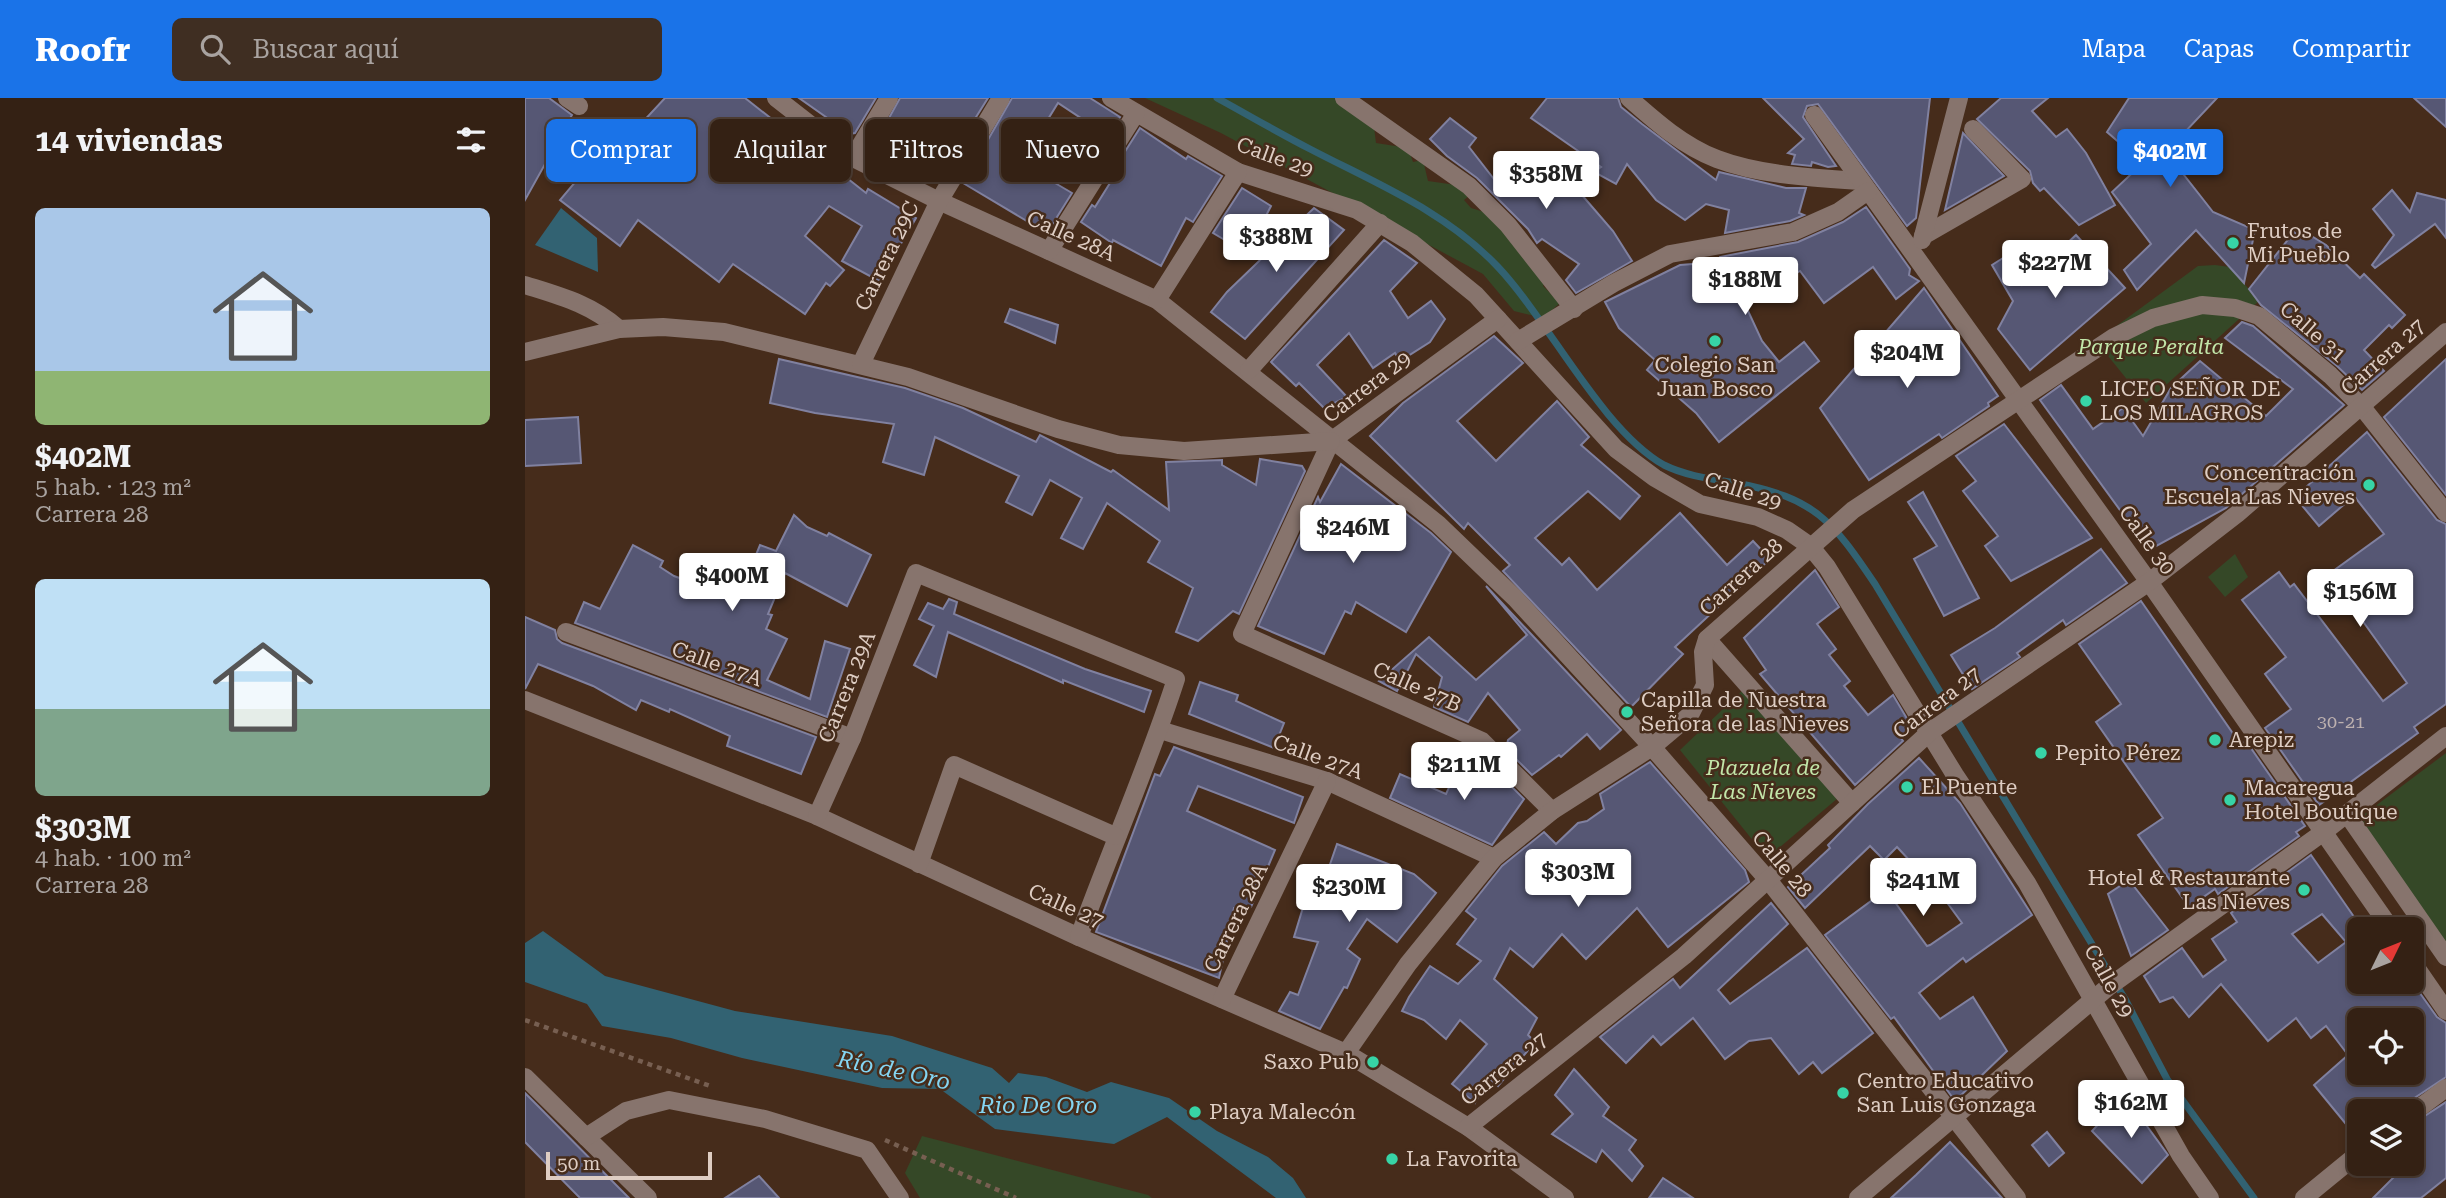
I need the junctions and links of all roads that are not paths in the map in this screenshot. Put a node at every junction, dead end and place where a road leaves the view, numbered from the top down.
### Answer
1 (776, 98) edge
2 (889, 98) edge
3 (1000, 98) edge
4 (1111, 98) edge
5 (1343, 98) edge
6 (1629, 98) edge
7 (1959, 98) edge
8 (1136, 113) junction
9 (1814, 116) dead end
10 (1973, 129) dead end
11 (853, 158) junction
12 (1238, 172) junction
13 (1864, 186) junction
14 (939, 201) junction
15 (1380, 223) junction
16 (1923, 236) junction
17 (1049, 251) junction
18 (1917, 261) junction
19 (525, 285) edge
20 (1157, 300) junction
21 (2218, 306) joint
22 (1570, 311) junction
23 (1498, 319) junction
24 (618, 329) junction
25 (2446, 332) edge
26 (1518, 341) junction
27 (525, 352) edge
28 (861, 364) junction
29 (1249, 370) junction
30 (2017, 399) junction
31 (2362, 407) junction
32 (1331, 441) junction
33 (2446, 513) edge
34 (1817, 541) junction
35 (2150, 582) junction
36 (566, 632) dead end
37 (1242, 634) joint
38 (1707, 639) junction
39 (525, 700) edge
40 (1937, 727) junction
41 (1160, 730) junction
42 (2446, 736) edge
43 (852, 738) junction
44 (1652, 747) junction
45 (1328, 781) junction
46 (1852, 803) junction
47 (1552, 811) junction
48 (2347, 814) junction
49 (817, 817) junction
50 (2325, 831) junction
51 (1115, 836) junction
52 (1494, 858) junction
53 (919, 864) junction
54 (1769, 881) junction
55 (2383, 917) edge
56 (1079, 937) junction
57 (2446, 957) edge
58 (2424, 979) edge
59 (2100, 994) junction
60 (1222, 999) junction
61 (2446, 1011) edge
62 (1346, 1053) junction
63 (525, 1077) edge
64 (2446, 1088) edge
65 (2424, 1104) edge
66 (1952, 1115) junction
67 (1468, 1127) junction
68 (586, 1137) junction
69 (2347, 1163) edge
70 (648, 1198) edge
71 (900, 1198) edge
72 (1565, 1198) edge
73 (1857, 1198) edge
74 (2017, 1198) edge
75 (2210, 1198) edge
76 (2304, 1198) edge

1 - 11 street, Calle 28A
2 - 11 street
3 - 14 street, Carrera 29C
4 - 8 street, Calle 29
5 - 22 street
6 - 13 street
7 - 16 street
8 - 12 street, Calle 29
8 - 17 street
9 - 13 street, Calle 30
10 - 16 street
11 - 14 street, Calle 28A
12 - 15 street, Calle 29
12 - 20 street
13 - 18 street, Calle 30
13 - 22 street
14 - 17 street, Calle 28A
14 - 28 street, Carrera 29C
15 - 23 street, Calle 29
15 - 29 street
16 - 18 street
17 - 20 street, Calle 28A
18 - 30 street, Calle 30
19 - 24 street
20 - 29 street, Calle 28A
21 - 30 street, Carrera 28
21 - 31 street, Calle 31
22 - 26 street
23 - 26 street, Calle 29
23 - 32 street, Carrera 29
24 - 27 street
24 - 28 street
25 - 31 street, Carrera 27
26 - 34 street, Calle 29
28 - 32 street
29 - 32 street, Calle 28A
30 - 34 street, Carrera 28
30 - 35 street, Calle 30
31 - 33 street, Calle 31
31 - 35 street, Carrera 27
32 - 37 street, Carrera 29
32 - 44 street, Calle 28
34 - 38 street, Carrera 28
34 - 40 street, Calle 29
35 - 40 street, Carrera 27
35 - 50 street, Calle 30
36 - 43 street, Calle 27A
37 - 47 street, Calle 27B
38 - 44 street, Carrera 28
38 - 46 street
39 - 49 street, Calle 27
40 - 46 street, Carrera 27
40 - 59 street, Calle 29
41 - 43 street, Carrera 29A
41 - 45 street, Calle 27A
41 - 51 street
42 - 48 street
43 - 49 street, Carrera 29A
44 - 47 street, Carrera 28
44 - 54 street, Calle 28
45 - 52 street, Calle 27A
45 - 60 street, Carrera 28A
46 - 54 street, Carrera 27
47 - 52 street, Carrera 28
48 - 50 street
48 - 57 street
49 - 53 street, Calle 27
50 - 55 street, Calle 30
50 - 59 street
51 - 53 street
51 - 56 street
52 - 62 street, Carrera 28
53 - 56 street, Calle 27
54 - 66 street, Calle 28
54 - 67 street, Carrera 27
56 - 60 street, Calle 27
58 - 61 street
59 - 66 street
59 - 75 street, Calle 29
60 - 62 street, Calle 27
62 - 67 street, Calle 27
63 - 68 street
64 - 65 street
66 - 73 street
66 - 74 street, Calle 28
67 - 72 street, Calle 27
68 - 70 street
68 - 71 street
69 - 76 street

